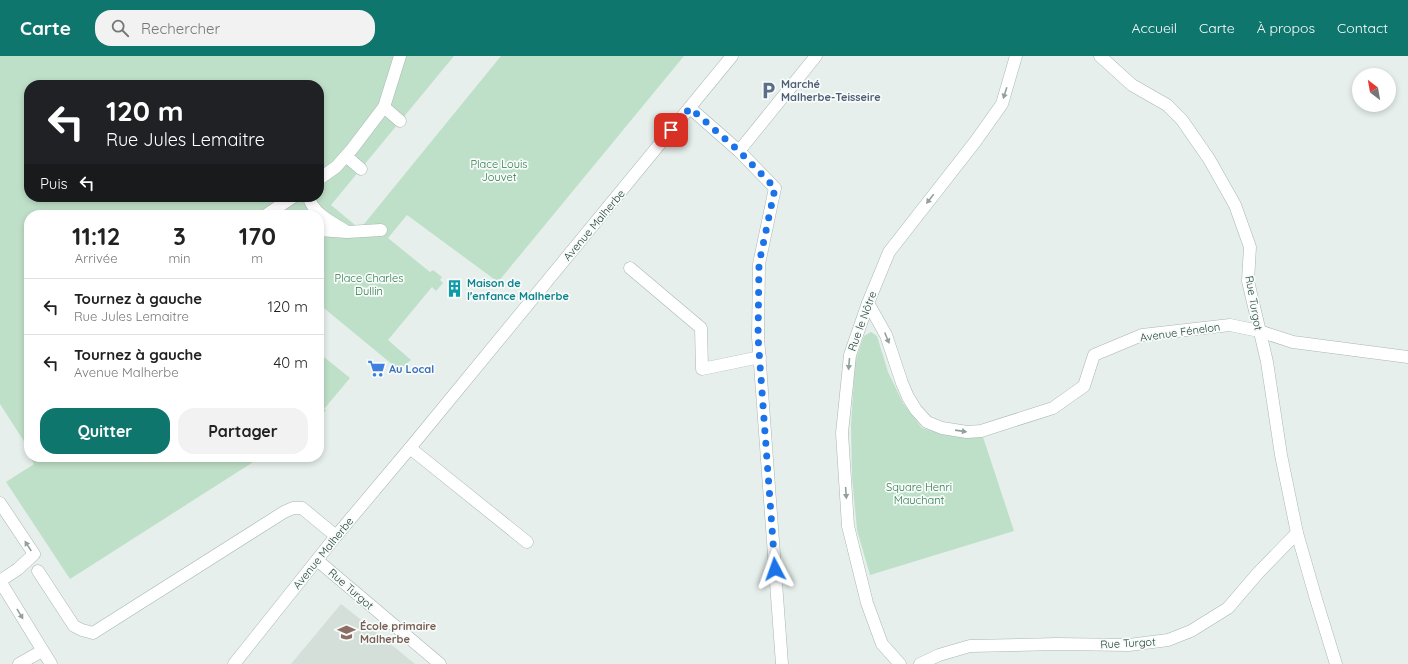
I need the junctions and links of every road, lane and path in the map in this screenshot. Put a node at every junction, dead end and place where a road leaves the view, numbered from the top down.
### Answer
1 (400, 56) edge
2 (732, 56) edge
3 (816, 56) edge
4 (1016, 56) edge
5 (1100, 56) edge
6 (384, 107) junction
7 (690, 108) junction
8 (400, 121) dead end
9 (739, 151) junction
10 (346, 156) junction
11 (361, 169) dead end
12 (324, 175) edge
13 (286, 202) edge
14 (274, 210) edge
15 (324, 216) edge
16 (324, 230) edge
17 (381, 230) dead end
18 (347, 232) junction
19 (630, 268) dead end
20 (868, 303) junction
21 (1259, 331) junction
22 (760, 357) junction
23 (1408, 357) edge
24 (410, 448) junction
25 (0, 503) edge
26 (1297, 533) junction
27 (336, 536) junction
28 (526, 542) dead end
29 (317, 560) junction
30 (38, 572) dead end
31 (0, 581) edge
32 (42, 651) junction
33 (235, 662) edge
34 (19, 664) edge
35 (51, 664) edge
36 (440, 664) edge
37 (782, 664) edge
38 (900, 664) edge
39 (920, 664) edge
40 (1336, 664) edge

1 - 6 street
2 - 7 street, Avenue Malherbe
3 - 9 street
4 -> 20 street, Rue le Nôtre
5 - 21 street, Rue Turgot
6 - 8 street
6 - 10 street
7 - 9 street
7 - 24 street, Avenue Malherbe
9 - 22 street
10 - 11 street
10 - 12 street
13 - 14 street
15 - 18 street
16 - 18 street
17 - 18 street
19 - 22 street
20 -> 21 street, Avenue Fénelon
20 -> 38 street, Rue le Nôtre
21 - 23 street, Avenue Fénelon
21 - 26 street, Rue Turgot
22 - 37 street
24 - 27 street, Avenue Malherbe
24 - 28 street
31 -> 25 street
26 - 39 street, Rue Turgot
26 - 40 street, Rue Turgot
27 - 29 street, Avenue Malherbe
27 - 30 street
29 - 33 street, Avenue Malherbe
29 - 36 street, Rue Turgot
31 -> 32 street
32 - 34 street
32 - 35 street

